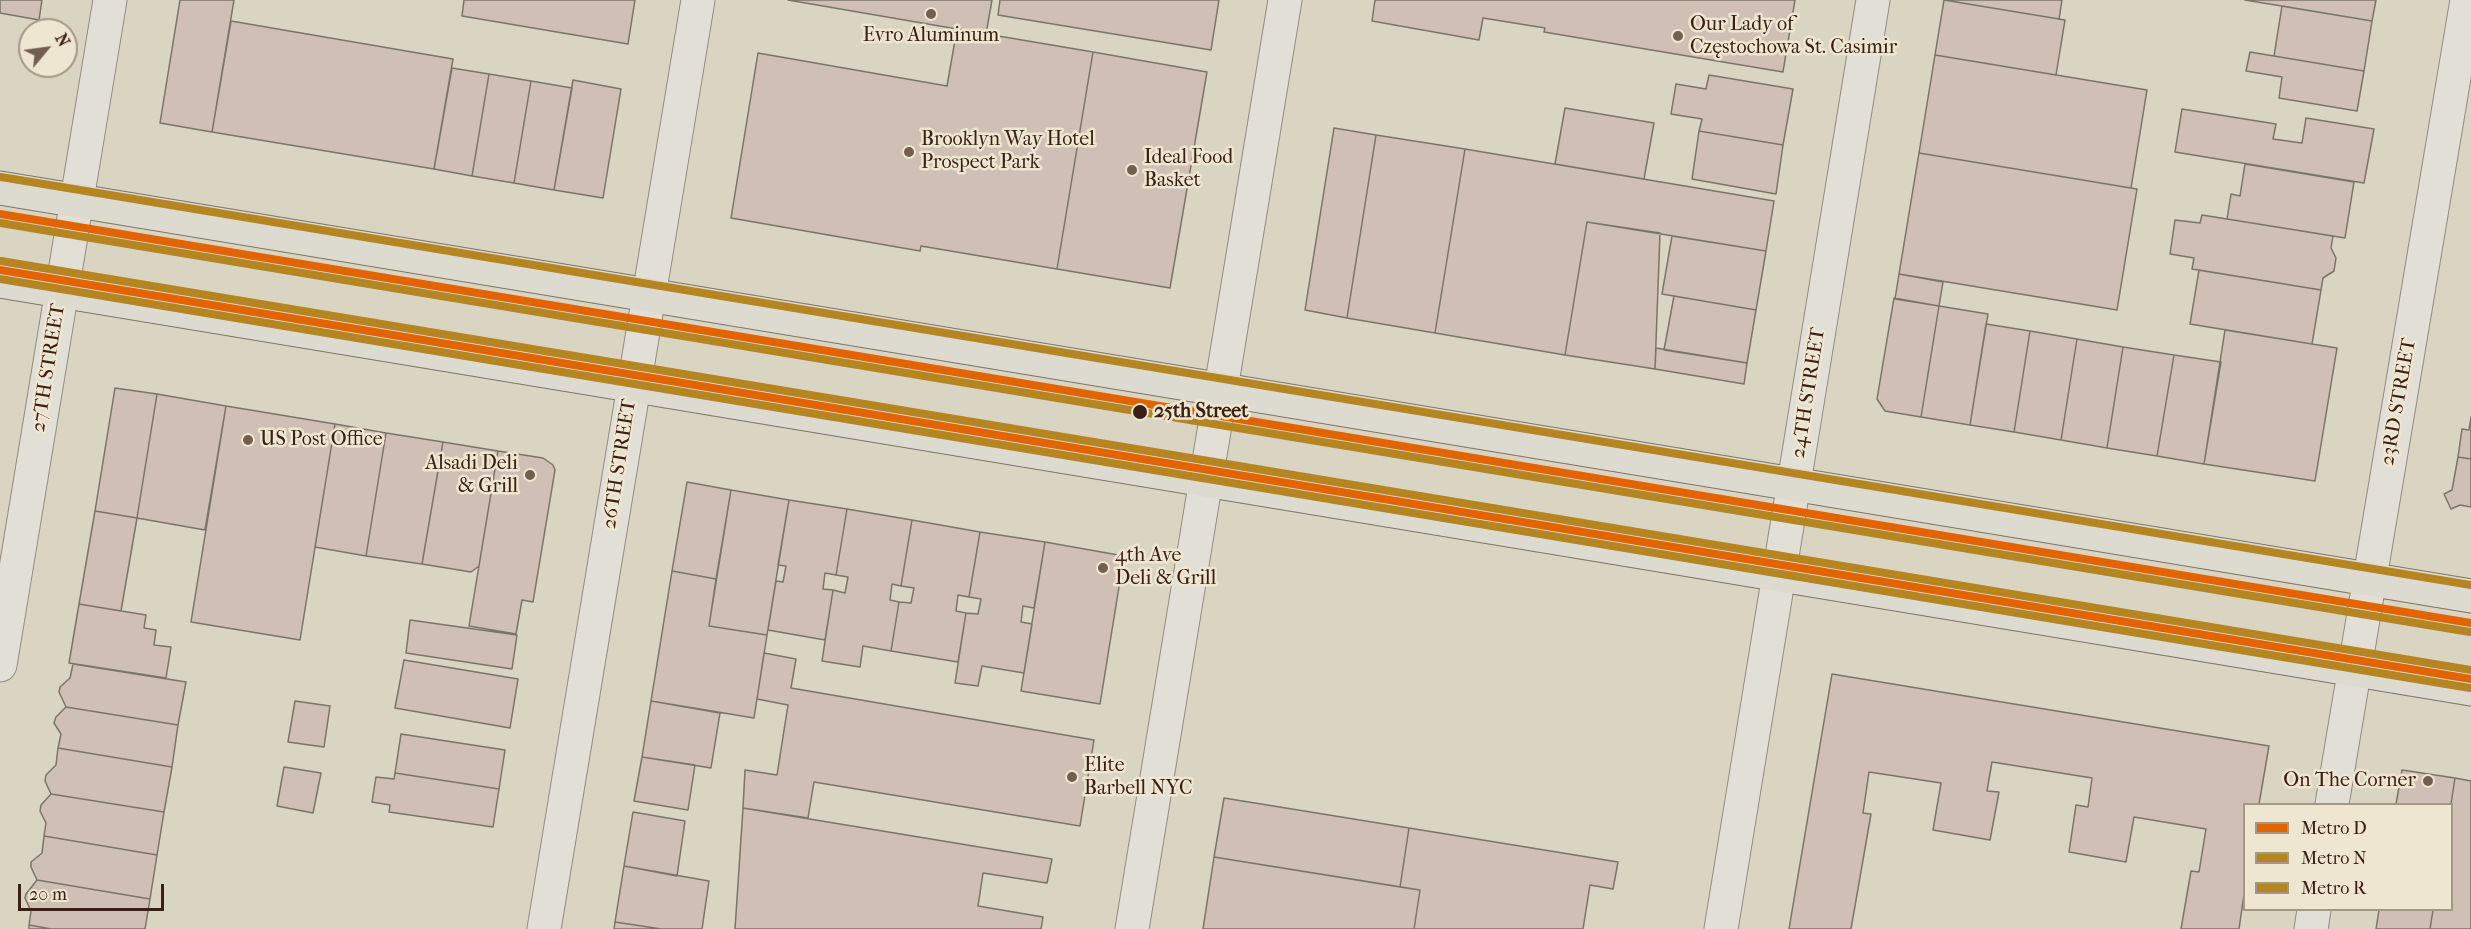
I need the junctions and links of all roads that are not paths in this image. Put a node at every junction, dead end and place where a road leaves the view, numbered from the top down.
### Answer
1 (110, 0) edge
2 (698, 0) edge
3 (1285, 0) edge
4 (1873, 0) edge
5 (2467, 0) edge
6 (0, 188) edge
7 (78, 200) junction
8 (0, 281) edge
9 (62, 291) junction
10 (649, 295) junction
11 (633, 386) junction
12 (1220, 389) junction
13 (1206, 480) junction
14 (1794, 484) junction
15 (1779, 575) junction
16 (2369, 579) junction
17 (2471, 596) edge
18 (0, 665) edge
19 (2354, 670) junction
20 (2471, 689) edge
21 (2332, 803) edge
22 (2314, 911) edge
23 (544, 929) edge
24 (1132, 929) edge
25 (1721, 929) edge
26 (2311, 929) edge

1 - 7 street, 27TH STREET
2 - 10 street, 26TH STREET
3 - 12 street
4 - 14 street, 24TH STREET
5 - 16 street, 23RD STREET
6 - 7 main road
7 - 9 street, 27TH STREET
7 - 10 main road
8 - 9 main road
9 - 11 main road
9 - 18 street, 27TH STREET
10 - 11 street, 26TH STREET
10 - 12 main road
11 - 13 main road
11 - 23 street, 26TH STREET
12 - 13 street
12 - 14 main road
13 - 15 main road
13 - 24 street
14 - 15 street, 24TH STREET
14 - 16 main road
15 - 19 main road
15 - 25 street, 24TH STREET
16 - 17 main road
16 - 19 street, 23RD STREET
19 - 20 main road
19 - 21 street, 23RD STREET
22 - 26 street

